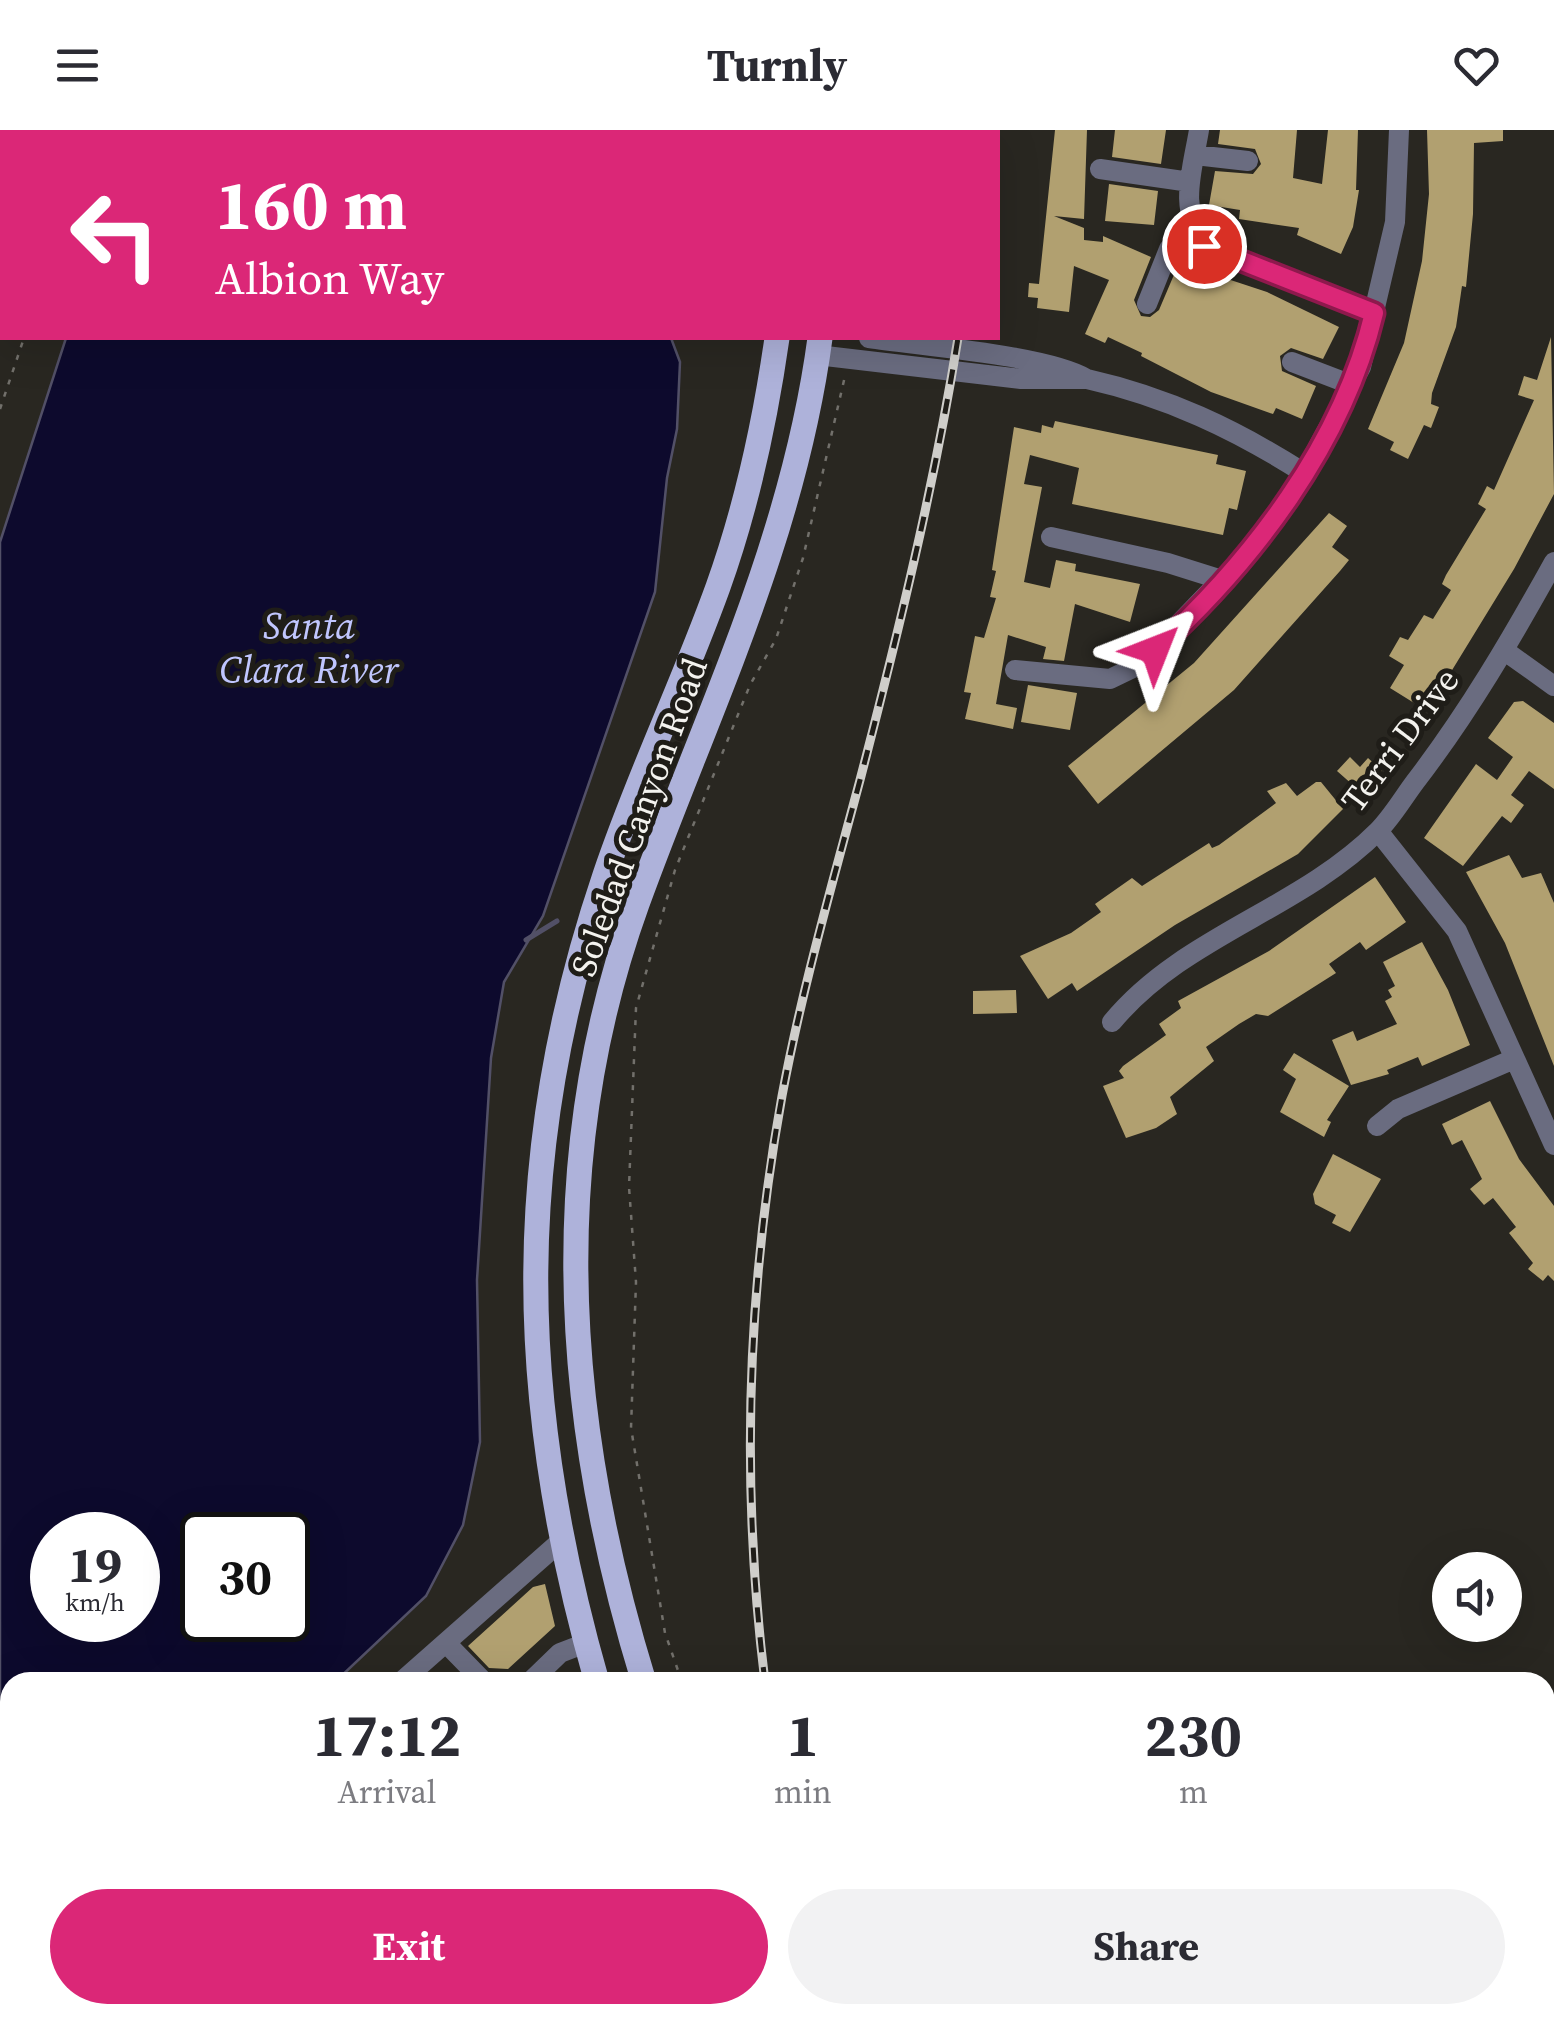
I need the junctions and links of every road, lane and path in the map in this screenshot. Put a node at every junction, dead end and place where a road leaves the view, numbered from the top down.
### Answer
1 (1199, 130) edge
2 (1399, 130) edge
3 (1195, 155) junction
4 (1248, 161) dead end
5 (1100, 170) dead end
6 (1190, 182) junction
7 (1192, 228) junction
8 (1148, 304) dead end
9 (1374, 313) junction
10 (23, 340) edge
11 (777, 340) edge
12 (888, 340) edge
13 (813, 343) edge
14 (846, 360) junction
15 (1292, 362) dead end
16 (1087, 378) junction
17 (1352, 385) junction
18 (0, 409) edge
19 (1304, 473) junction
20 (1051, 537) dead end
21 (1554, 562) edge
22 (1222, 580) junction
23 (1505, 651) junction
24 (1015, 670) dead end
25 (1554, 686) edge
26 (1378, 831) junction
27 (1112, 1022) dead end
28 (1514, 1059) junction
29 (1377, 1126) dead end
30 (1554, 1144) edge
31 (560, 1540) junction
32 (446, 1643) junction
33 (586, 1643) junction
34 (413, 1672) edge
35 (474, 1672) edge
36 (540, 1672) edge
37 (595, 1672) edge
38 (641, 1672) edge
39 (679, 1672) edge

1 - 3 street
2 - 9 street
3 - 4 street
3 - 6 street
5 - 6 street
6 - 7 street
7 - 8 street
7 - 9 street
9 - 17 street
10 - 18 path
11 - 31 main road, Soledad Canyon Road
12 - 16 street
13 - 14 street
13 - 38 main road, Soledad Canyon Road
14 - 16 street
14 - 39 path
15 - 17 street
16 - 19 street
17 - 19 street
19 - 22 street
20 - 22 street
21 - 23 street, Terri Drive
22 - 24 street
23 - 25 street
23 - 26 street, Terri Drive
26 - 27 street, Terri Drive
26 - 28 street
28 - 29 street
28 - 30 street
31 - 32 street
31 - 33 main road, Soledad Canyon Road
32 - 34 street
32 - 35 street
33 - 36 street
33 - 37 main road, Soledad Canyon Road

